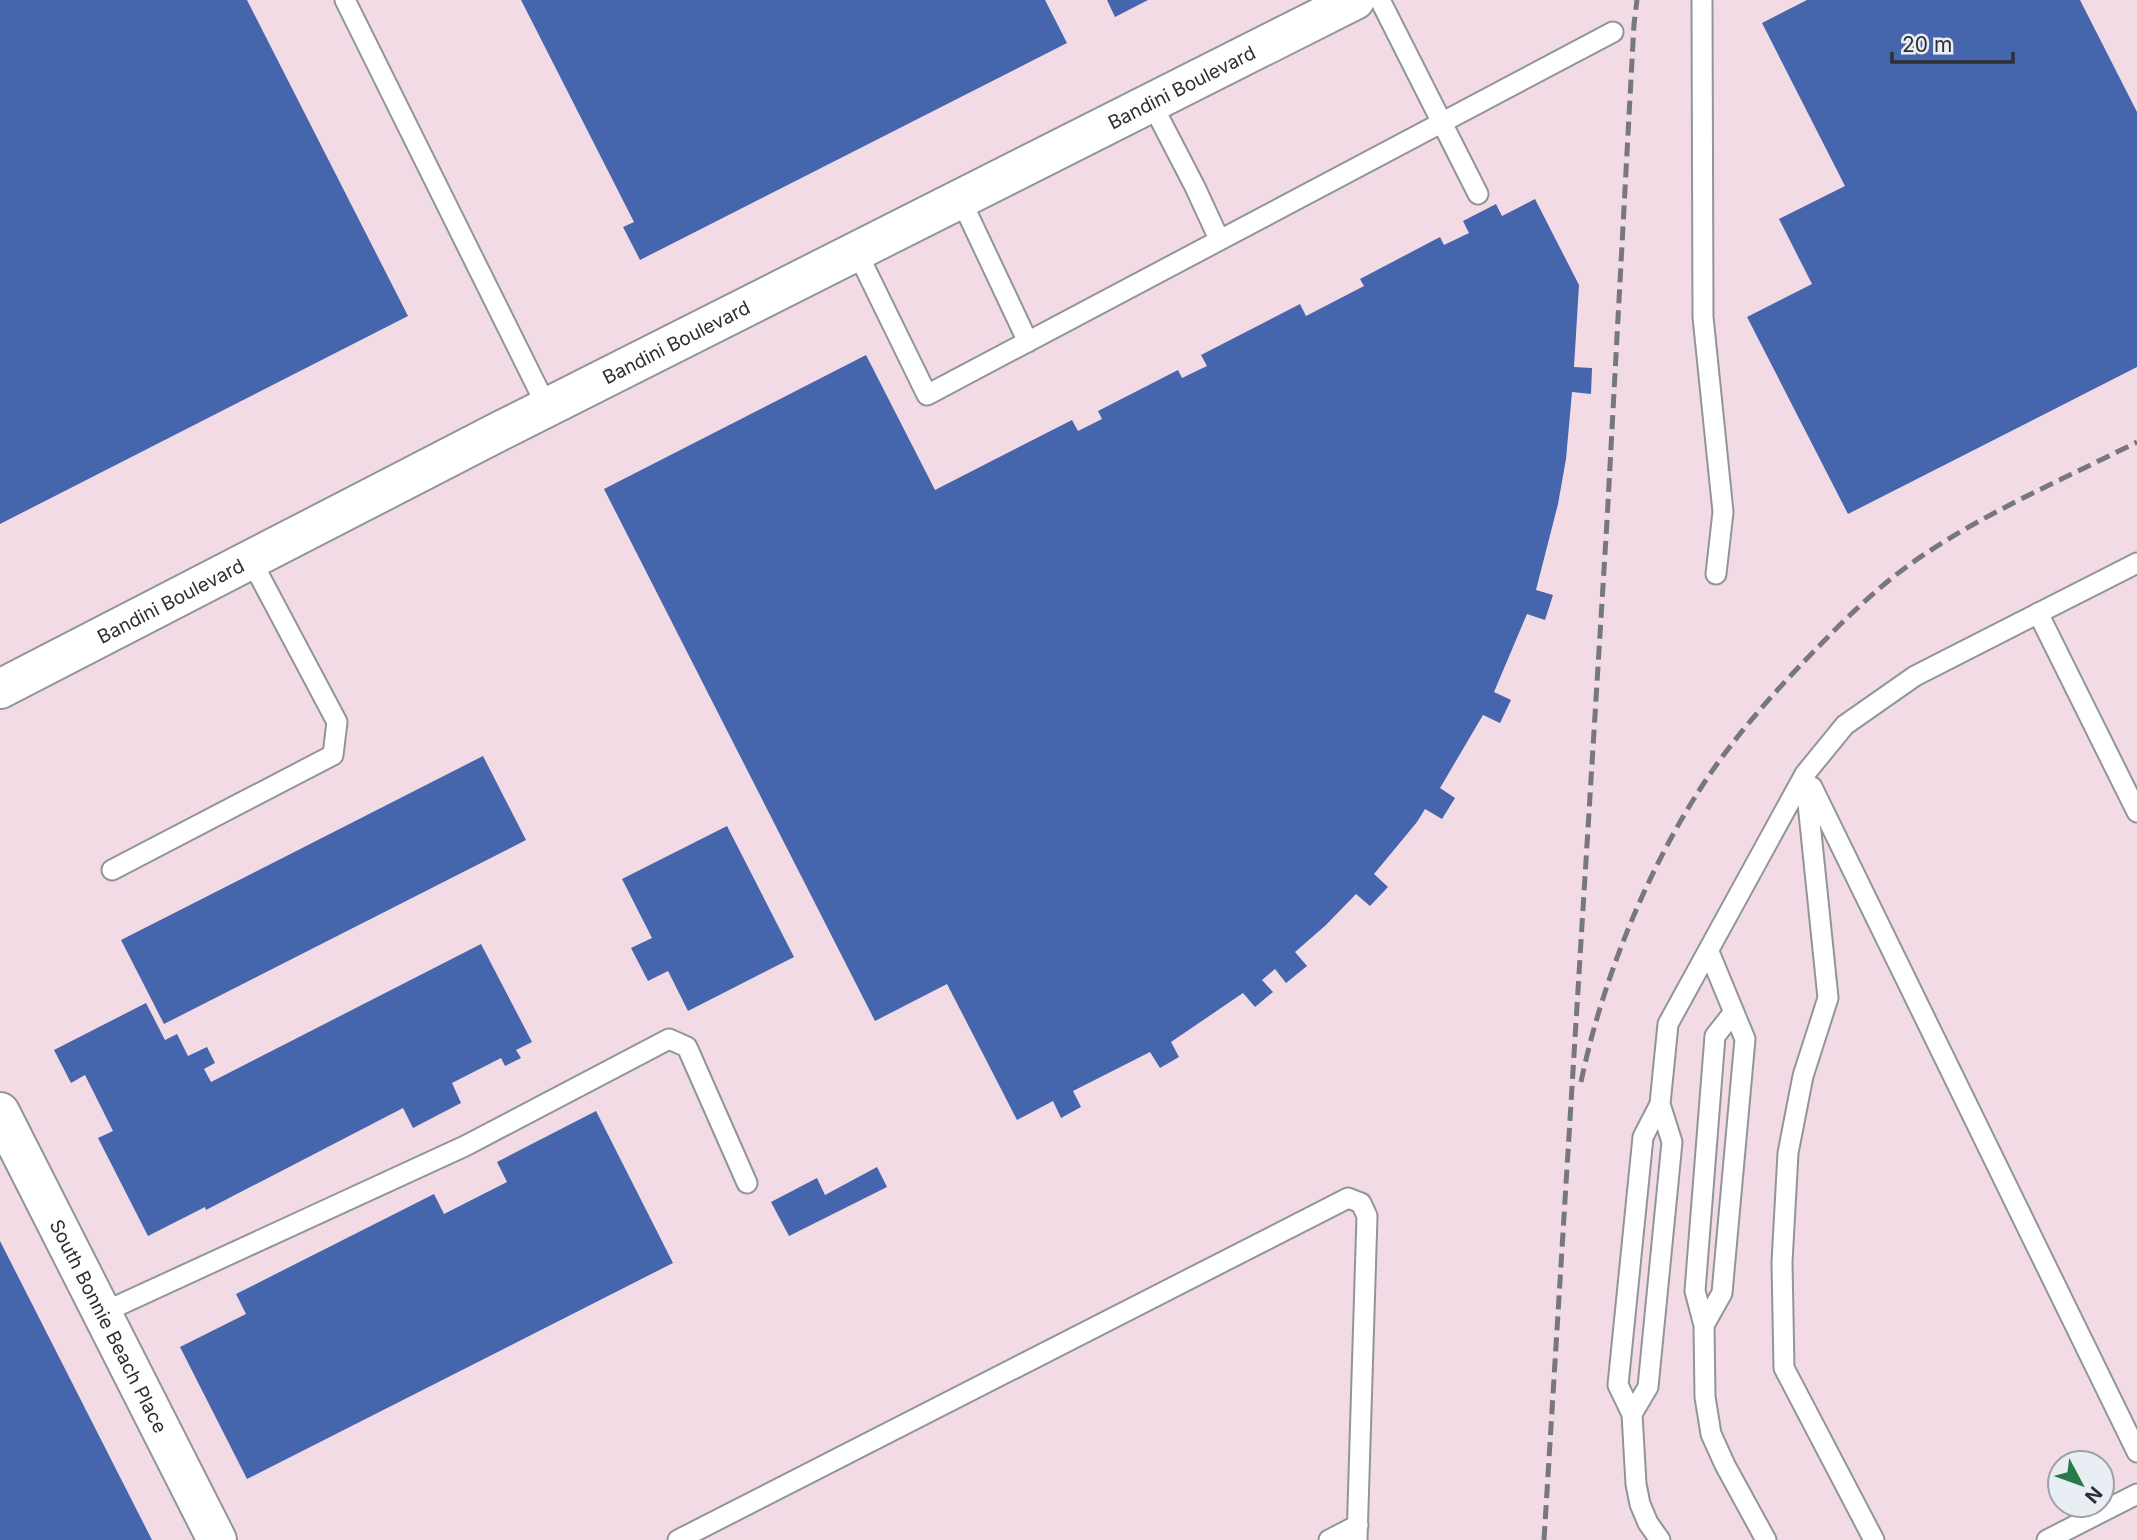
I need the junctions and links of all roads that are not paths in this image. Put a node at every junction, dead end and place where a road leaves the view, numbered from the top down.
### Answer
1 (345, 0) edge
2 (1355, 0) edge
3 (1380, 0) edge
4 (1702, 0) edge
5 (1614, 32) dead end
6 (1152, 104) junction
7 (1442, 121) junction
8 (1478, 194) dead end
9 (961, 200) junction
10 (1219, 239) junction
11 (857, 252) junction
12 (1028, 342) junction
13 (547, 407) junction
14 (251, 560) junction
15 (2137, 563) edge
16 (1716, 574) dead end
17 (2038, 613) junction
18 (0, 689) edge
19 (1805, 774) junction
20 (2137, 812) edge
21 (112, 870) dead end
22 (1709, 952) junction
23 (1734, 1012) junction
24 (1660, 1104) junction
25 (0, 1112) edge
26 (747, 1183) dead end
27 (102, 1313) junction
28 (1704, 1325) junction
29 (1632, 1414) junction
30 (2137, 1452) edge
31 (2137, 1494) edge
32 (1358, 1533) edge
33 (217, 1540) edge
34 (678, 1540) edge
35 (1329, 1540) edge
36 (1660, 1540) edge
37 (1766, 1540) edge
38 (1874, 1540) edge
39 (2047, 1540) edge

1 - 13 lane
2 - 6 main road, Bandini Boulevard
3 - 7 lane
4 - 16 lane
5 - 7 lane
6 - 9 main road, Bandini Boulevard
6 - 10 lane
7 - 8 lane
7 - 10 lane
9 - 11 main road, Bandini Boulevard
9 - 12 lane
10 - 12 lane
11 - 12 lane
11 - 13 main road, Bandini Boulevard
13 - 14 main road, Bandini Boulevard
14 - 18 main road, Bandini Boulevard
14 - 21 lane
15 - 17 lane
17 - 19 lane
17 - 20 lane
19 - 22 lane
19 - 30 lane
19 - 38 lane
22 - 23 lane
22 - 24 lane
23 - 28 lane
23 - 28 lane
24 - 29 lane
24 - 29 lane
25 - 27 main road, South Bonnie Beach Place
26 - 27 lane
27 - 33 main road, South Bonnie Beach Place
28 - 37 lane
29 - 36 lane
31 - 39 lane
32 - 34 lane
32 - 35 lane

